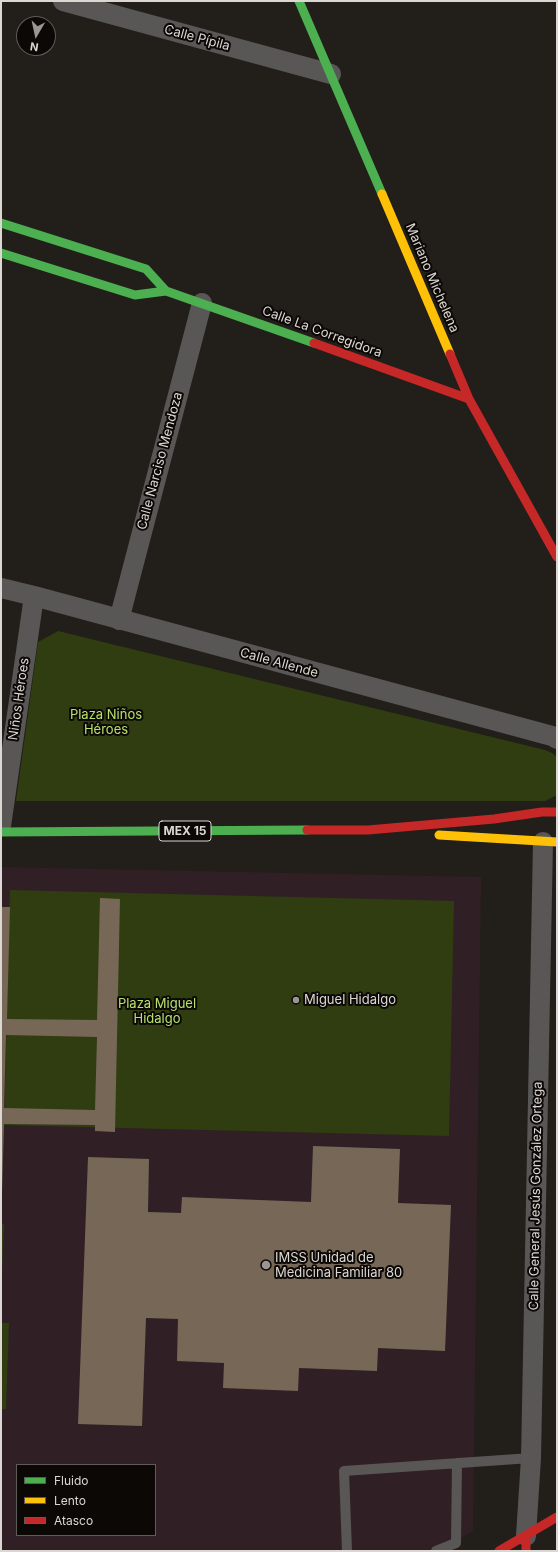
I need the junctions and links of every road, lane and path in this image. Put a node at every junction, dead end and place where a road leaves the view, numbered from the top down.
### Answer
1 (63, 1) edge
2 (299, 1) edge
3 (332, 74) junction
4 (1, 223) edge
5 (1, 253) edge
6 (166, 292) junction
7 (202, 303) junction
8 (469, 399) junction
9 (557, 558) edge
10 (1, 588) edge
11 (34, 596) junction
12 (119, 620) junction
13 (557, 739) edge
14 (557, 805) edge
15 (542, 812) junction
16 (557, 812) edge
17 (1, 826) edge
18 (368, 830) junction
19 (1, 832) edge
20 (550, 842) edge
21 (531, 1458) junction
22 (457, 1463) junction
23 (557, 1517) edge
24 (526, 1544) edge
25 (346, 1551) edge
26 (436, 1551) edge
27 (499, 1551) edge

1 - 3 street, Calle Pípila
2 - 3 street, Mariano Michelena
3 - 8 street, Mariano Michelena
4 - 6 street
5 - 6 street, Calle La Corregidora
6 - 7 street, Calle La Corregidora
7 - 8 street, Calle La Corregidora
7 - 12 street, Calle Narciso Mendoza
8 - 9 street, Mariano Michelena
10 - 11 street, Calle Allende
11 - 12 street, Calle Allende
11 - 17 street, Niños Héroes
12 - 13 street, Calle Allende
14 - 15 street
15 - 16 street, MEX 15
15 - 18 street, MEX 15
18 - 19 street, MEX 15
18 - 20 street, MEX 15
20 - 21 street, Calle General Jesús González Ortega
21 - 22 lane
21 - 24 street, Calle General Jesús González Ortega
22 - 25 lane
22 - 26 lane
23 - 24 street
24 - 27 street

